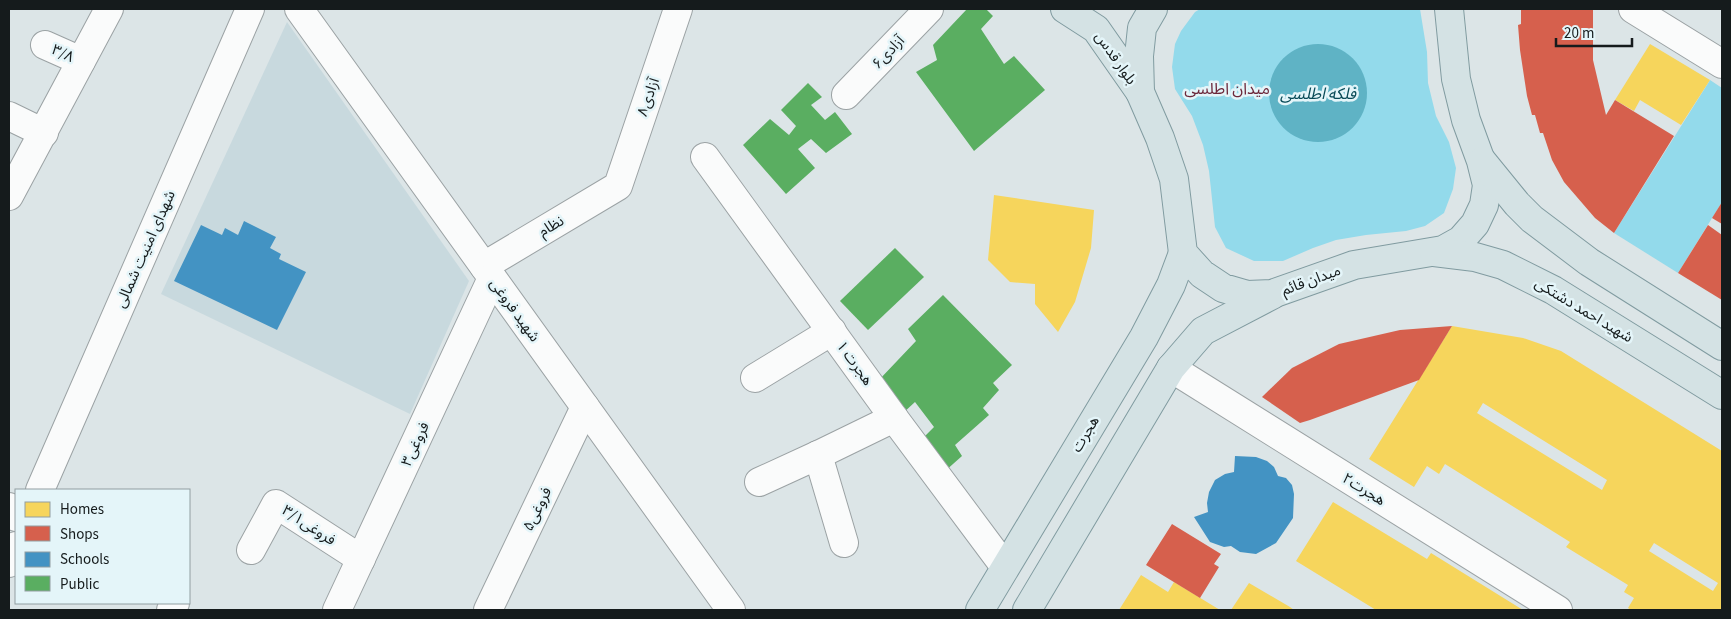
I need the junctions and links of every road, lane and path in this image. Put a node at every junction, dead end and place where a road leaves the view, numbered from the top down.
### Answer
1 (109, 9) edge
2 (250, 9) edge
3 (299, 9) edge
4 (678, 9) edge
5 (929, 9) edge
6 (1065, 9) edge
7 (1153, 9) edge
8 (1449, 9) edge
9 (1633, 9) edge
10 (45, 45) dead end
11 (81, 61) junction
12 (1722, 64) edge
13 (1140, 92) junction
14 (846, 95) dead end
15 (9, 116) edge
16 (44, 133) junction
17 (705, 158) dead end
18 (1481, 161) junction
19 (618, 186) joint
20 (9, 196) edge
21 (1434, 252) junction
22 (1183, 254) junction
23 (488, 272) junction
24 (1272, 294) junction
25 (832, 331) junction
26 (1722, 346) edge
27 (1171, 368) junction
28 (755, 378) dead end
29 (1722, 395) edge
30 (585, 407) junction
31 (894, 418) junction
32 (818, 456) junction
33 (759, 482) dead end
34 (40, 489) edge
35 (844, 543) dead end
36 (15, 548) edge
37 (251, 550) dead end
38 (361, 559) junction
39 (9, 563) edge
40 (1006, 567) junction
41 (727, 608) edge
42 (337, 610) edge
43 (488, 610) edge
44 (980, 610) edge
45 (1027, 610) edge
46 (1558, 610) edge

1 - 11 street
2 - 34 street, شهدای امنیت شمالی
3 - 23 street, شهید فروغی
4 - 19 street, آزادی۸
5 - 14 street, آزادی۶
6 - 13 main road, بلوار قدس
7 - 13 main road
8 - 18 main road, میدان قائم
9 - 12 street
10 - 11 street, ۳/۸
11 - 16 street
13 - 22 main road
15 - 16 street
16 - 20 street
17 - 25 street, هجرت ۱
18 - 21 main road, میدان قائم
18 - 26 main road
19 - 23 street, نظام
21 - 24 main road, میدان قائم
21 - 29 main road, شهید احمد دشتکی
22 - 24 main road, میدان قائم
22 - 40 main road, هجرت
23 - 30 street, شهید فروغی
23 - 38 street, فروغی۳
24 - 27 main road
25 - 28 street
25 - 31 street, هجرت ۱
27 - 45 main road
27 - 46 street, هجرت۲
30 - 41 street, شهید فروغی
30 - 43 street, فروغی۵
31 - 32 street
31 - 40 street, هجرت ۱
32 - 33 street
32 - 35 street
36 - 39 street
37 - 38 street, فروغی۳/۱
38 - 42 street, فروغی۳
40 - 44 main road, هجرت

